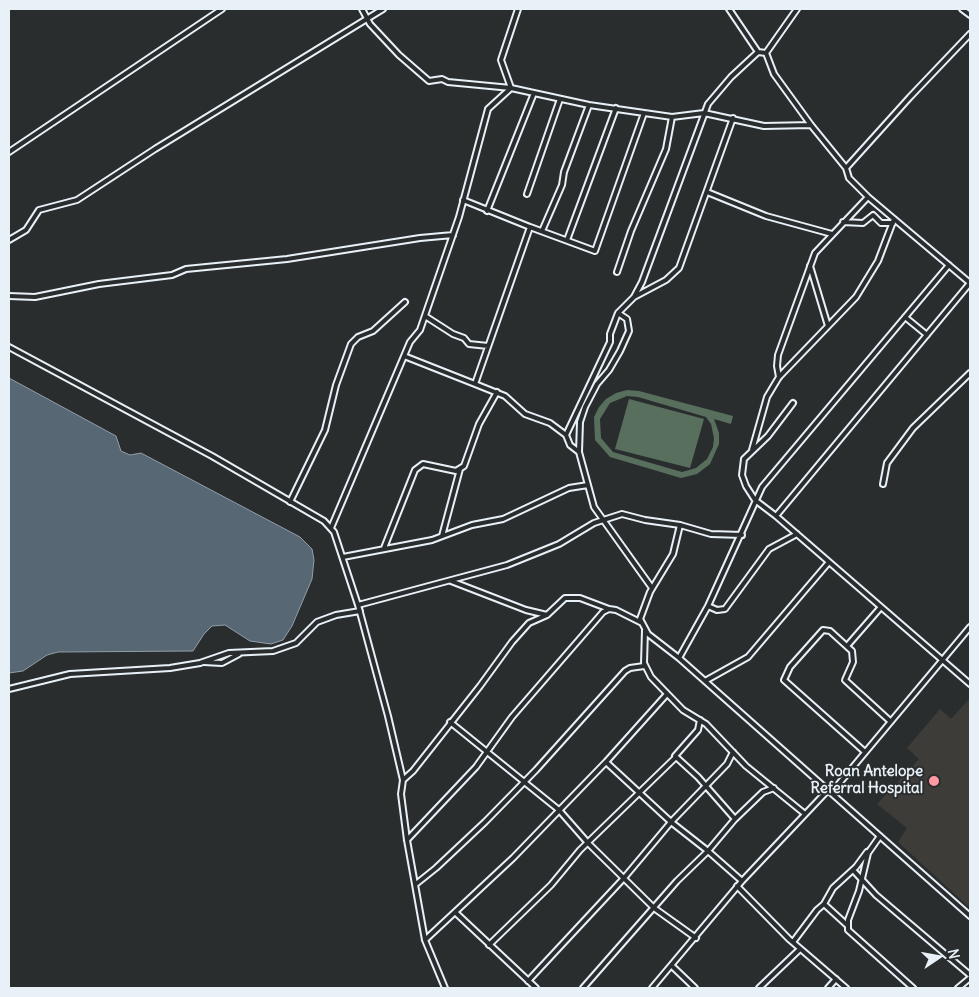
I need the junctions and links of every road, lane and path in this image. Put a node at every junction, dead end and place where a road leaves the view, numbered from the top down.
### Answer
1 (222, 9) edge
2 (362, 9) edge
3 (383, 9) edge
4 (518, 9) edge
5 (729, 9) edge
6 (797, 9) edge
7 (962, 9) edge
8 (970, 15) edge
9 (367, 19) junction
10 (970, 34) edge
11 (758, 52) junction
12 (766, 53) junction
13 (511, 88) junction
14 (534, 93) junction
15 (560, 99) junction
16 (590, 105) junction
17 (616, 108) junction
18 (644, 113) junction
19 (704, 113) junction
20 (672, 117) junction
21 (733, 118) junction
22 (811, 125) junction
23 (9, 152) edge
24 (846, 168) junction
25 (707, 192) junction
26 (528, 194) dead end
27 (868, 197) junction
28 (464, 200) junction
29 (487, 211) junction
30 (894, 221) junction
31 (844, 222) junction
32 (530, 227) junction
33 (542, 231) junction
34 (832, 234) junction
35 (453, 235) junction
36 (9, 240) edge
37 (567, 240) junction
38 (949, 265) junction
39 (810, 266) junction
40 (617, 272) dead end
41 (970, 283) edge
42 (9, 296) edge
43 (634, 297) junction
44 (405, 302) dead end
45 (618, 313) junction
46 (425, 316) junction
47 (905, 317) junction
48 (828, 327) junction
49 (927, 335) junction
50 (488, 346) junction
51 (9, 347) edge
52 (404, 356) junction
53 (970, 373) edge
54 (780, 377) junction
55 (475, 384) junction
56 (497, 392) junction
57 (793, 403) dead end
58 (566, 436) junction
59 (752, 450) junction
60 (579, 452) junction
61 (460, 469) junction
62 (883, 484) dead end
63 (588, 485) junction
64 (755, 500) junction
65 (290, 502) junction
66 (776, 516) junction
67 (602, 520) junction
68 (680, 525) junction
69 (331, 528) junction
70 (797, 534) junction
71 (742, 535) junction
72 (442, 536) junction
73 (384, 548) junction
74 (343, 557) junction
75 (830, 562) junction
76 (451, 581) junction
77 (652, 588) junction
78 (358, 605) junction
79 (708, 606) junction
80 (881, 607) junction
81 (609, 609) junction
82 (360, 611) junction
83 (547, 615) junction
84 (642, 623) junction
85 (970, 626) edge
86 (645, 630) junction
87 (847, 646) junction
88 (240, 653) junction
89 (679, 658) junction
90 (942, 660) junction
91 (204, 662) junction
92 (644, 666) junction
93 (706, 681) junction
94 (970, 684) edge
95 (9, 689) edge
96 (667, 694) junction
97 (700, 720) junction
98 (890, 721) junction
99 (450, 722) junction
100 (733, 752) junction
101 (865, 752) junction
102 (486, 753) junction
103 (675, 758) junction
104 (606, 762) junction
105 (403, 780) junction
106 (525, 782) junction
107 (705, 786) junction
108 (774, 788) junction
109 (830, 790) junction
110 (639, 793) junction
111 (558, 810) junction
112 (805, 814) junction
113 (735, 819) junction
114 (671, 822) junction
115 (880, 836) junction
116 (407, 840) junction
117 (588, 843) junction
118 (871, 847) junction
119 (708, 851) junction
120 (853, 870) junction
121 (624, 878) junction
122 (742, 881) junction
123 (862, 882) junction
124 (416, 884) junction
125 (737, 886) junction
126 (824, 904) junction
127 (654, 908) junction
128 (456, 913) junction
129 (970, 916) edge
130 (847, 925) junction
131 (696, 938) junction
132 (425, 940) junction
133 (793, 942) junction
134 (489, 945) junction
135 (800, 948) junction
136 (672, 966) junction
137 (970, 976) edge
138 (836, 980) junction
139 (528, 981) junction
140 (444, 988) edge
141 (536, 988) edge
142 (583, 988) edge
143 (652, 988) edge
144 (695, 988) edge
145 (759, 988) edge
146 (828, 988) edge
147 (846, 988) edge
148 (914, 988) edge
149 (958, 988) edge

1 - 23 street
2 - 9 street
3 - 9 street
4 - 13 street
5 - 11 street
6 - 12 street
7 - 8 street
9 - 13 street
9 - 36 street
10 - 24 street
11 - 12 street
11 - 19 street
12 - 22 street
13 - 14 street
13 - 28 street
14 - 15 street
14 - 29 street
15 - 16 street
15 - 26 street
16 - 17 street
16 - 33 street
17 - 18 street
17 - 37 street
18 - 20 street
18 - 37 street
19 - 20 street
19 - 21 street
19 - 43 street
20 - 40 street
21 - 22 street
21 - 25 street
22 - 24 street
24 - 27 street
25 - 34 street
25 - 43 street
27 - 30 street
27 - 31 street
28 - 29 street
28 - 35 street
29 - 32 street
30 - 31 street
30 - 38 street
30 - 48 street
31 - 34 street
32 - 33 street
32 - 50 street
33 - 37 street
34 - 39 street
35 - 42 street
35 - 46 street
38 - 41 street
38 - 47 street
39 - 48 street
39 - 54 street
41 - 49 street
43 - 45 street
44 - 65 street
45 - 58 street
45 - 60 street
46 - 50 street
46 - 52 street
47 - 49 street
47 - 64 street
48 - 54 street
49 - 66 street
50 - 55 street
51 - 65 street
52 - 55 street
52 - 69 street
53 - 62 street
54 - 59 street
55 - 56 street
56 - 58 street
56 - 61 street
57 - 59 street
58 - 60 street
59 - 64 street
60 - 63 street
61 - 72 street
61 - 73 street
63 - 67 street
63 - 72 street
64 - 66 street
64 - 71 street
65 - 69 street
66 - 70 street
67 - 68 street
67 - 76 street
67 - 77 street
68 - 71 street
68 - 77 street
69 - 74 street
70 - 75 street
70 - 79 street
71 - 79 street
72 - 73 street
73 - 74 street
74 - 78 street
75 - 80 street
75 - 93 street
76 - 78 street
76 - 83 street
77 - 84 street
78 - 82 street
79 - 89 street
80 - 87 street
80 - 90 street
81 - 83 street
81 - 84 street
81 - 102 street
82 - 88 street
82 - 105 street
83 - 99 street
84 - 86 street
85 - 90 street
86 - 89 street
86 - 92 street
87 - 98 street
87 - 101 street
88 - 91 street
88 - 91 street
89 - 93 street
90 - 94 street
90 - 98 street
91 - 95 street
92 - 96 street
92 - 106 street
93 - 109 street
96 - 97 street
96 - 104 street
97 - 100 street
97 - 103 street
98 - 101 street
99 - 102 street
99 - 105 street
100 - 107 street
100 - 108 street
101 - 109 street
102 - 106 street
102 - 116 street
103 - 107 street
103 - 110 street
104 - 110 street
104 - 111 street
105 - 116 street
106 - 111 street
106 - 124 street
107 - 113 street
107 - 114 street
108 - 112 street
108 - 113 street
109 - 112 street
109 - 115 street
110 - 114 street
110 - 117 street
111 - 117 street
111 - 128 street
112 - 122 street
113 - 119 street
114 - 119 street
114 - 121 street
115 - 118 street
115 - 129 street
116 - 124 street
117 - 121 street
117 - 134 street
118 - 120 street
118 - 123 street
119 - 122 street
119 - 127 street
120 - 123 street
120 - 126 street
121 - 127 street
121 - 139 street
122 - 125 street
123 - 130 street
123 - 137 street
124 - 132 street
125 - 131 street
125 - 133 street
126 - 130 street
126 - 133 street
127 - 131 street
127 - 142 street
128 - 132 street
128 - 134 street
130 - 148 street
131 - 136 street
132 - 140 street
133 - 135 street
134 - 139 street
135 - 138 street
135 - 145 street
136 - 143 street
136 - 144 street
137 - 149 street
138 - 146 street
138 - 147 street
139 - 141 street

